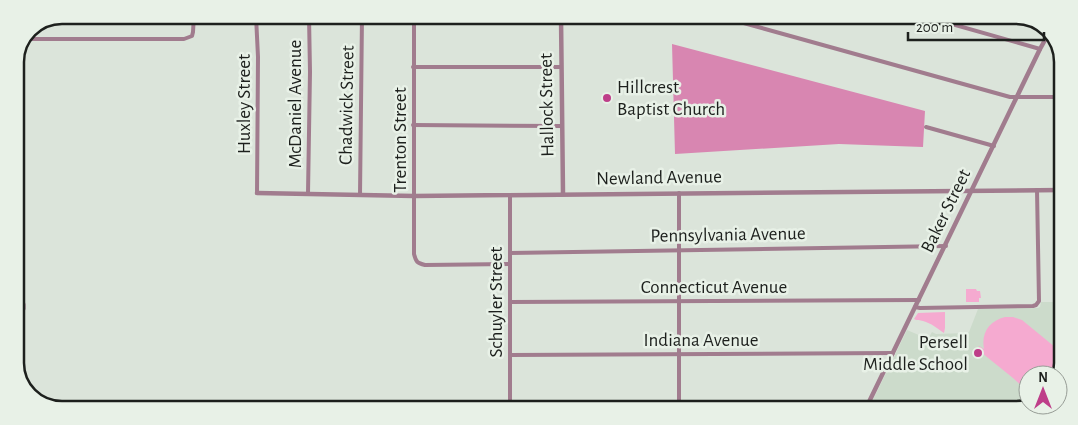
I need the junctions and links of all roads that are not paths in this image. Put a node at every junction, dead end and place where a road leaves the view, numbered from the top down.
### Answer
1 (194, 24) edge
2 (256, 24) edge
3 (309, 24) edge
4 (362, 24) edge
5 (414, 24) edge
6 (561, 24) edge
7 (747, 24) edge
8 (952, 24) edge
9 (32, 39) edge
10 (1046, 39) edge
11 (1040, 49) junction
12 (414, 67) junction
13 (561, 67) junction
14 (1017, 97) junction
15 (1054, 97) edge
16 (413, 125) junction
17 (562, 126) junction
18 (926, 127) dead end
19 (994, 146) junction
20 (972, 190) junction
21 (1037, 190) junction
22 (1054, 190) edge
23 (258, 193) joint
24 (308, 193) junction
25 (679, 193) junction
26 (563, 194) junction
27 (360, 195) junction
28 (510, 195) junction
29 (414, 196) junction
30 (946, 246) junction
31 (679, 250) junction
32 (510, 253) junction
33 (510, 264) junction
34 (919, 300) junction
35 (679, 301) junction
36 (510, 302) junction
37 (916, 306) junction
38 (893, 353) junction
39 (679, 354) junction
40 (510, 355) junction
41 (510, 401) edge
42 (679, 401) edge
43 (869, 401) edge

1 - 9 street
2 - 23 street, Huxley Street
3 - 24 street, McDaniel Avenue
4 - 27 street, Chadwick Street
5 - 12 street, Trenton Street
6 - 13 street, Hallock Street
7 - 14 street
8 - 11 street
10 - 11 street, Baker Street
11 - 14 street, Baker Street
12 - 13 street
12 - 16 street, Trenton Street
13 - 17 street, Hallock Street
14 - 15 street
14 - 19 street, Baker Street
16 - 17 street
16 - 29 street, Trenton Street
17 - 26 street, Hallock Street
18 - 19 street
19 - 20 street, Baker Street
20 - 21 street, Newland Avenue
20 - 25 street, Newland Avenue
20 - 30 street, Baker Street
21 - 22 street, Newland Avenue
21 - 37 street
23 - 24 street, Newland Avenue
24 - 27 street, Newland Avenue
25 - 26 street, Newland Avenue
25 - 31 street
26 - 28 street, Newland Avenue
27 - 29 street, Newland Avenue
28 - 29 street, Newland Avenue
28 - 32 street, Schuyler Street
29 - 33 street, Trenton Street
30 - 31 street, Pennsylvania Avenue
30 - 34 street, Baker Street
31 - 32 street, Pennsylvania Avenue
31 - 35 street
32 - 33 street, Schuyler Street
33 - 36 street, Schuyler Street
34 - 35 street, Connecticut Avenue
34 - 37 street, Baker Street
35 - 36 street, Connecticut Avenue
35 - 39 street
36 - 40 street, Schuyler Street
37 - 38 street, Baker Street
38 - 39 street, Indiana Avenue
38 - 43 street, Baker Street
39 - 40 street, Indiana Avenue
39 - 42 street
40 - 41 street, Schuyler Street

